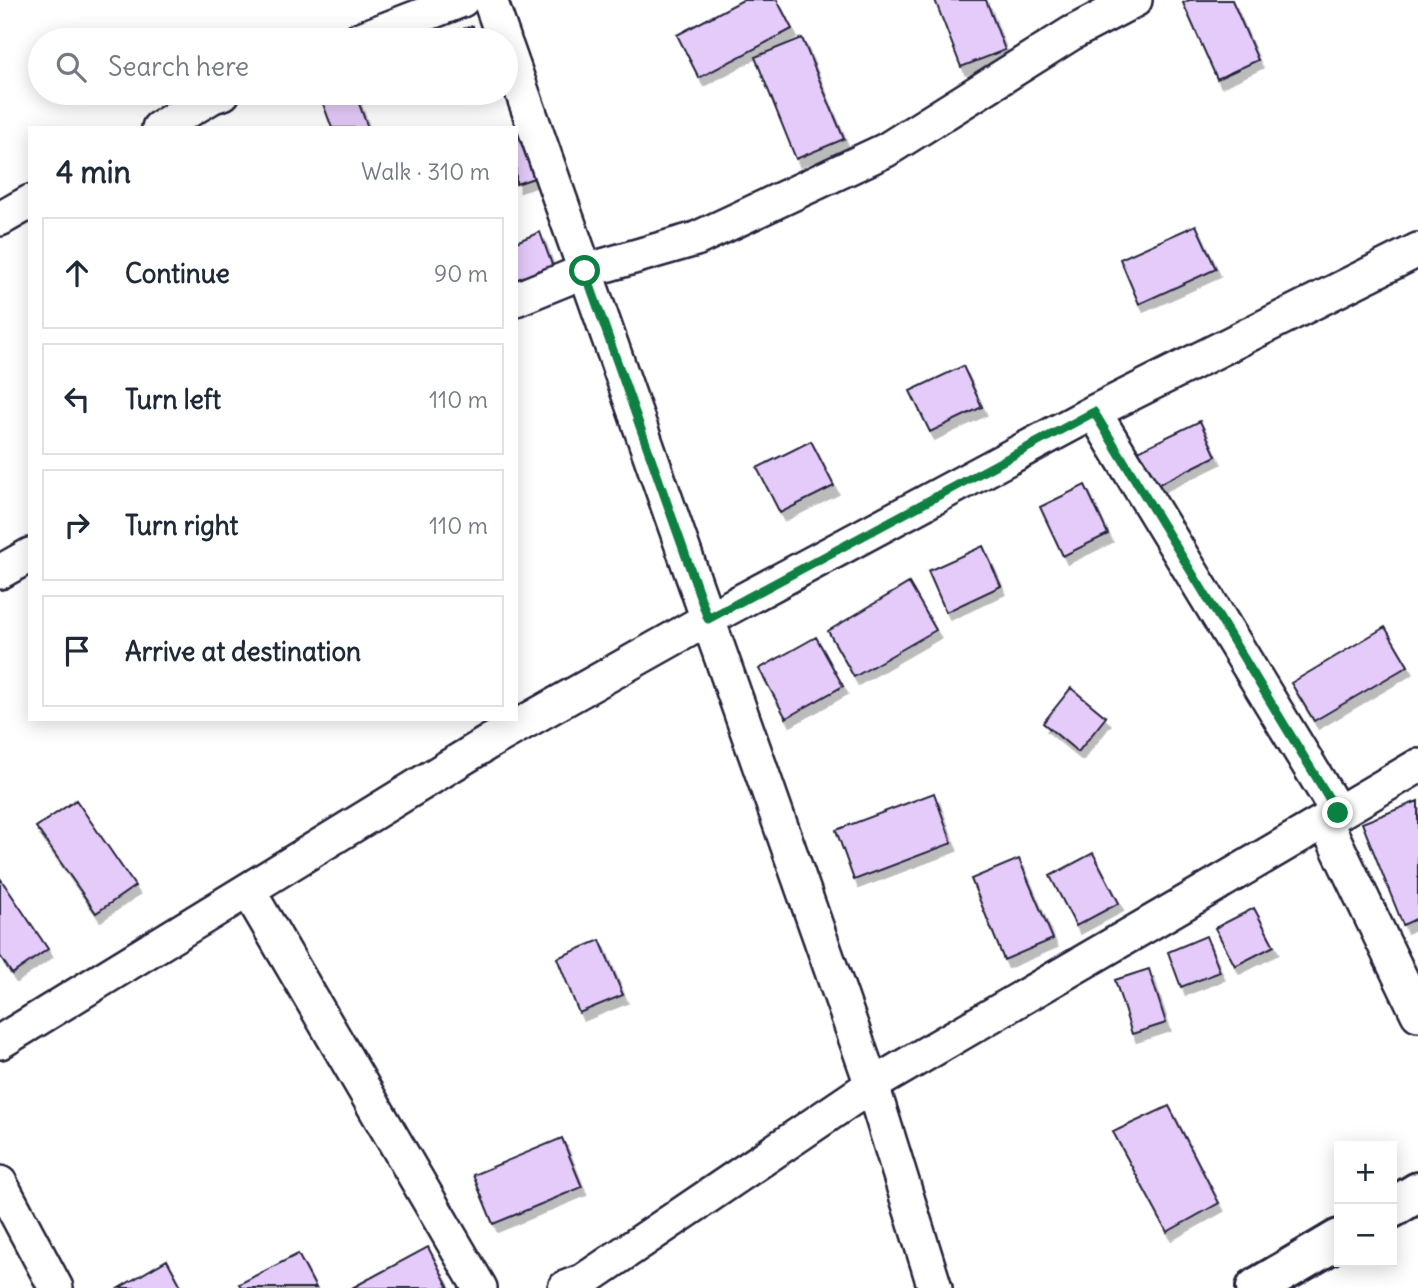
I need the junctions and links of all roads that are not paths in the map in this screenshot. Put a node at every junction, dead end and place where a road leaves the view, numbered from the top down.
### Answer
1 (462, 0) edge
2 (490, 0) edge
3 (1135, 0) edge
4 (389, 28) edge
5 (500, 28) edge
6 (518, 80) edge
7 (198, 105) edge
8 (162, 126) edge
9 (28, 203) edge
10 (0, 219) edge
11 (1418, 250) edge
12 (585, 271) junction
13 (518, 298) edge
14 (1094, 412) junction
15 (28, 556) edge
16 (0, 572) edge
17 (708, 619) junction
18 (1418, 766) edge
19 (1332, 817) junction
20 (248, 890) junction
21 (1418, 1014) edge
22 (0, 1042) edge
23 (872, 1085) junction
24 (0, 1183) edge
25 (1418, 1192) edge
26 (1397, 1205) edge
27 (1334, 1242) edge
28 (56, 1288) edge
29 (480, 1288) edge
30 (565, 1288) edge
31 (935, 1288) edge
32 (1256, 1288) edge

1 - 4 street
2 - 5 street
3 - 12 street
6 - 12 street
7 - 8 street
9 - 10 street
11 - 14 street
12 - 13 street
12 - 17 street
14 - 17 street
14 - 19 street
15 - 16 street
17 - 20 street
17 - 23 street
18 - 19 street
19 - 21 street
19 - 23 street
20 - 22 street
20 - 29 street
23 - 30 street
23 - 31 street
24 - 28 street
25 - 26 main road
27 - 32 main road

